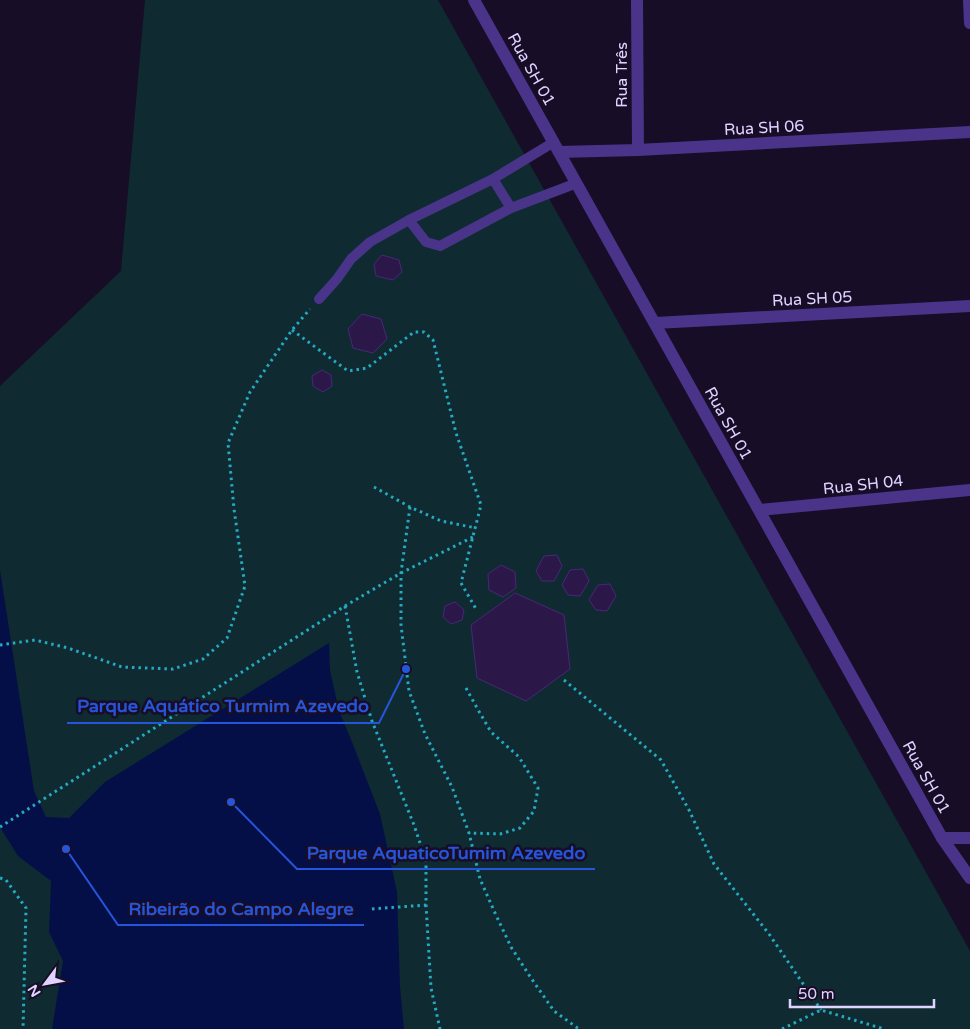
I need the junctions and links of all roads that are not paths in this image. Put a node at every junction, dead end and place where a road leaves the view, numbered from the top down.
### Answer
1 (474, 0) edge
2 (637, 0) edge
3 (969, 0) edge
4 (970, 23) edge
5 (970, 132) edge
6 (557, 147) junction
7 (638, 150) junction
8 (494, 179) junction
9 (577, 183) junction
10 (511, 208) junction
11 (409, 220) junction
12 (319, 299) road end
13 (970, 306) edge
14 (655, 323) junction
15 (970, 490) edge
16 (760, 510) junction
17 (942, 838) junction
18 (970, 838) edge
19 (970, 878) edge

1 - 6 street, Rua SH 01
2 - 7 street, Rua Três
3 - 4 street
5 - 7 street, Rua SH 06
6 - 7 street, Rua SH 06
6 - 8 lane
6 - 9 street, Rua SH 01
8 - 10 lane
8 - 11 lane
9 - 10 lane
9 - 14 street, Rua SH 01
10 - 11 lane
11 - 12 lane
13 - 14 street, Rua SH 05
14 - 16 street, Rua SH 01
15 - 16 street, Rua SH 04
16 - 17 street, Rua SH 01
17 - 18 street, Rua SH 01
17 - 19 street

